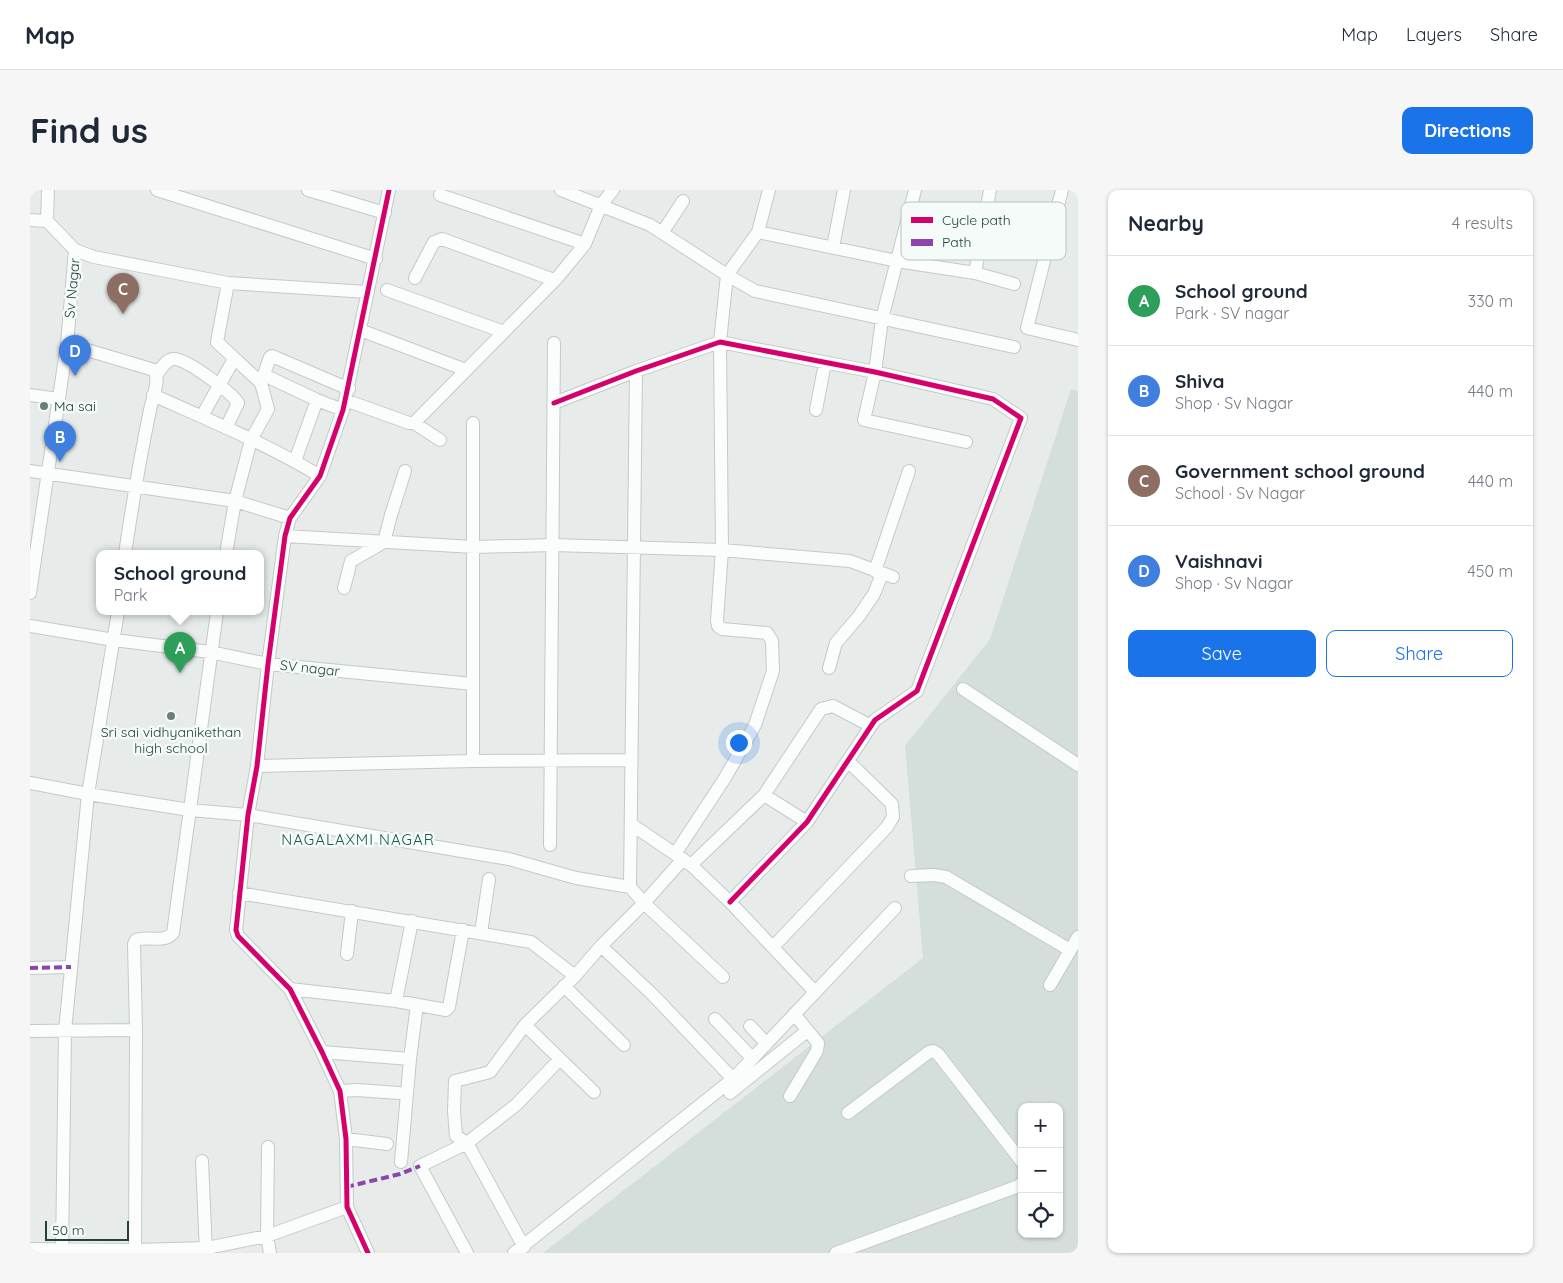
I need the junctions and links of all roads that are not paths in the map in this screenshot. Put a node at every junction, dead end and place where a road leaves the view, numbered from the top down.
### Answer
1 (48, 190) edge
2 (156, 190) edge
3 (308, 190) edge
4 (389, 190) edge
5 (561, 190) edge
6 (613, 190) edge
7 (769, 190) edge
8 (844, 190) edge
9 (440, 195) dead end
10 (683, 201) dead end
11 (601, 205) junction
12 (385, 214) junction
13 (30, 220) edge
14 (47, 221) junction
15 (758, 232) junction
16 (662, 233) junction
17 (585, 244) junction
18 (833, 247) junction
19 (901, 248) edge
20 (75, 250) junction
21 (376, 259) junction
22 (977, 260) edge
23 (1044, 260) edge
24 (898, 261) junction
25 (975, 273) junction
26 (727, 275) junction
27 (415, 278) dead end
28 (554, 280) junction
29 (228, 283) junction
30 (1014, 284) dead end
31 (387, 290) dead end
32 (368, 292) junction
33 (882, 319) junction
34 (360, 330) junction
35 (504, 332) junction
36 (1078, 340) edge
37 (720, 342) junction
38 (554, 343) dead end
39 (67, 344) junction
40 (1014, 348) dead end
41 (234, 359) junction
42 (825, 363) junction
43 (466, 370) junction
44 (636, 371) junction
45 (875, 372) junction
46 (157, 374) junction
47 (262, 379) junction
48 (218, 384) junction
49 (30, 394) edge
50 (153, 395) junction
51 (58, 399) junction
52 (317, 400) junction
53 (346, 400) junction
54 (554, 403) junction
55 (816, 410) dead end
56 (202, 416) junction
57 (414, 423) junction
58 (473, 423) dead end
59 (226, 428) junction
60 (251, 440) junction
61 (440, 440) dead end
62 (966, 442) dead end
63 (295, 461) junction
64 (909, 470) dead end
65 (30, 471) edge
66 (405, 471) dead end
67 (47, 474) junction
68 (320, 476) junction
69 (134, 488) junction
70 (235, 501) junction
71 (290, 518) junction
72 (285, 536) junction
73 (384, 542) junction
74 (553, 545) junction
75 (474, 546) junction
76 (34, 547) edge
77 (634, 548) junction
78 (126, 550) edge
79 (227, 550) edge
80 (722, 550) junction
81 (883, 574) junction
82 (344, 588) dead end
83 (30, 593) edge
84 (118, 615) edge
85 (216, 615) edge
86 (30, 626) edge
87 (114, 640) junction
88 (210, 652) junction
89 (268, 664) junction
90 (830, 668) dead end
91 (473, 684) junction
92 (963, 689) dead end
93 (871, 726) junction
94 (551, 759) junction
95 (632, 760) junction
96 (473, 761) junction
97 (848, 761) junction
98 (256, 766) junction
99 (1078, 766) edge
100 (30, 783) edge
101 (88, 794) junction
102 (764, 795) junction
103 (190, 810) junction
104 (248, 816) junction
105 (807, 822) junction
106 (631, 824) junction
107 (550, 846) dead end
108 (683, 859) junction
109 (910, 876) dead end
110 (489, 879) dead end
111 (630, 887) junction
112 (239, 893) junction
113 (730, 902) junction
114 (644, 903) junction
115 (895, 908) dead end
116 (352, 911) junction
117 (412, 921) junction
118 (463, 930) junction
119 (481, 933) junction
120 (1078, 937) edge
121 (601, 946) junction
122 (773, 947) junction
123 (1070, 950) junction
124 (347, 954) dead end
125 (71, 967) junction
126 (30, 968) edge
127 (575, 976) junction
128 (723, 977) dead end
129 (1050, 985) dead end
130 (564, 986) junction
131 (290, 989) junction
132 (815, 992) junction
133 (396, 1001) junction
134 (417, 1005) junction
135 (794, 1014) junction
136 (715, 1019) dead end
137 (525, 1025) junction
138 (750, 1026) dead end
139 (65, 1030) junction
140 (136, 1030) junction
141 (30, 1031) edge
142 (807, 1031) junction
143 (766, 1043) junction
144 (624, 1045) dead end
145 (322, 1052) junction
146 (752, 1058) junction
147 (410, 1059) junction
148 (560, 1059) junction
149 (733, 1079) junction
150 (340, 1091) junction
151 (594, 1092) dead end
152 (400, 1093) dead end
153 (730, 1093) dead end
154 (790, 1096) dead end
155 (848, 1113) dead end
156 (346, 1139) junction
157 (467, 1143) junction
158 (387, 1144) dead end
159 (268, 1147) dead end
160 (1018, 1157) edge
161 (202, 1161) dead end
162 (401, 1162) dead end
163 (1018, 1186) edge
164 (347, 1207) junction
165 (267, 1236) junction
166 (30, 1249) edge
167 (519, 1250) edge
168 (62, 1251) edge
169 (135, 1251) edge
170 (206, 1251) edge
171 (270, 1253) edge
172 (368, 1253) edge
173 (467, 1253) edge
174 (836, 1253) edge

1 - 14 street
2 - 21 street
3 - 12 street
4 - 12 street
5 - 11 street
6 - 11 street
7 - 15 street
8 - 18 street
9 - 17 street
10 - 16 street
11 - 16 street
11 - 17 street
12 - 21 street
13 - 14 street
14 - 20 street
15 - 18 street
15 - 26 street
16 - 26 street
17 - 28 street
18 - 24 street
19 - 24 street
20 - 29 street
20 - 39 street, Sv Nagar
21 - 32 street
22 - 25 street
23 - 36 street
24 - 25 street
24 - 33 street
25 - 30 street
26 - 33 street
26 - 37 street
27 - 28 street
28 - 35 street
29 - 32 street
29 - 41 street
31 - 35 street
32 - 34 street
33 - 40 street
33 - 45 street
34 - 43 street
34 - 53 street
35 - 43 street
37 - 42 street
37 - 44 street
37 - 80 street
38 - 54 street
39 - 46 street
39 - 51 street, Sv Nagar
41 - 47 street
41 - 48 street
42 - 45 street
42 - 55 street
43 - 57 street
44 - 54 street
44 - 77 street
45 - 62 street
45 - 93 street
46 - 48 street
46 - 50 street
47 - 52 street
47 - 53 street
47 - 60 street
48 - 56 street
48 - 59 street
49 - 51 street
50 - 56 street
50 - 69 street
51 - 67 street, Sv Nagar
52 - 53 street
52 - 63 street
53 - 57 street
53 - 68 street
54 - 74 street
56 - 59 street
57 - 61 street
58 - 75 street
59 - 60 street
60 - 63 street
60 - 70 street
63 - 68 street
64 - 81 street
65 - 67 street
66 - 73 street
67 - 69 street
67 - 76 street, Sv Nagar
68 - 71 street
69 - 70 street
69 - 78 street
70 - 71 street
70 - 79 street
71 - 72 street
72 - 73 street
72 - 89 street
73 - 75 street
73 - 82 street
74 - 75 street
74 - 77 street
74 - 94 street
75 - 91 street
76 - 83 street, Sv Nagar
77 - 80 street
77 - 95 street
80 - 81 street
80 - 108 street
81 - 90 street
84 - 87 street
85 - 88 street
86 - 87 street, SV nagar
87 - 88 street, SV nagar
87 - 101 street
88 - 89 street, SV nagar
88 - 103 street
89 - 91 street, SV nagar
89 - 98 street
91 - 96 street
92 - 99 street
93 - 97 street
93 - 102 street
94 - 95 street
94 - 96 street
94 - 107 street
95 - 106 street
96 - 98 street
97 - 105 street
97 - 122 street
98 - 104 street
100 - 101 street
101 - 103 street
101 - 125 street
102 - 105 street
102 - 108 street
103 - 104 street
103 - 140 street
104 - 111 street
104 - 112 street
105 - 113 street
106 - 108 street
106 - 111 street
108 - 113 street
108 - 114 street
109 - 123 street
110 - 119 street
111 - 114 street
112 - 116 street
112 - 131 street
113 - 122 street
114 - 121 street
114 - 128 street
115 - 132 street
116 - 117 street
116 - 124 street
117 - 118 street
117 - 133 street
118 - 119 street
118 - 134 street
119 - 127 street
120 - 123 street
121 - 127 street
121 - 149 street
122 - 132 street
123 - 129 street
125 - 126 street
125 - 139 street
127 - 130 street
130 - 137 street
130 - 144 street
131 - 133 street
131 - 145 street
132 - 135 street
133 - 134 street
134 - 147 street
135 - 142 street
135 - 143 street
136 - 146 street
137 - 148 street
137 - 157 street
138 - 143 street
139 - 140 street
139 - 141 street
139 - 168 street
140 - 169 street
142 - 153 street
142 - 154 street
143 - 146 street
145 - 147 street
145 - 150 street
146 - 149 street
147 - 162 street
148 - 151 street
148 - 157 street
149 - 167 street
150 - 152 street
150 - 156 street
155 - 160 street
156 - 158 street
156 - 164 street
157 - 167 street
157 - 173 street
159 - 165 street
161 - 170 street
163 - 174 street
164 - 165 street
164 - 172 street
165 - 170 street
165 - 171 street
166 - 168 street
168 - 169 street
169 - 170 street

